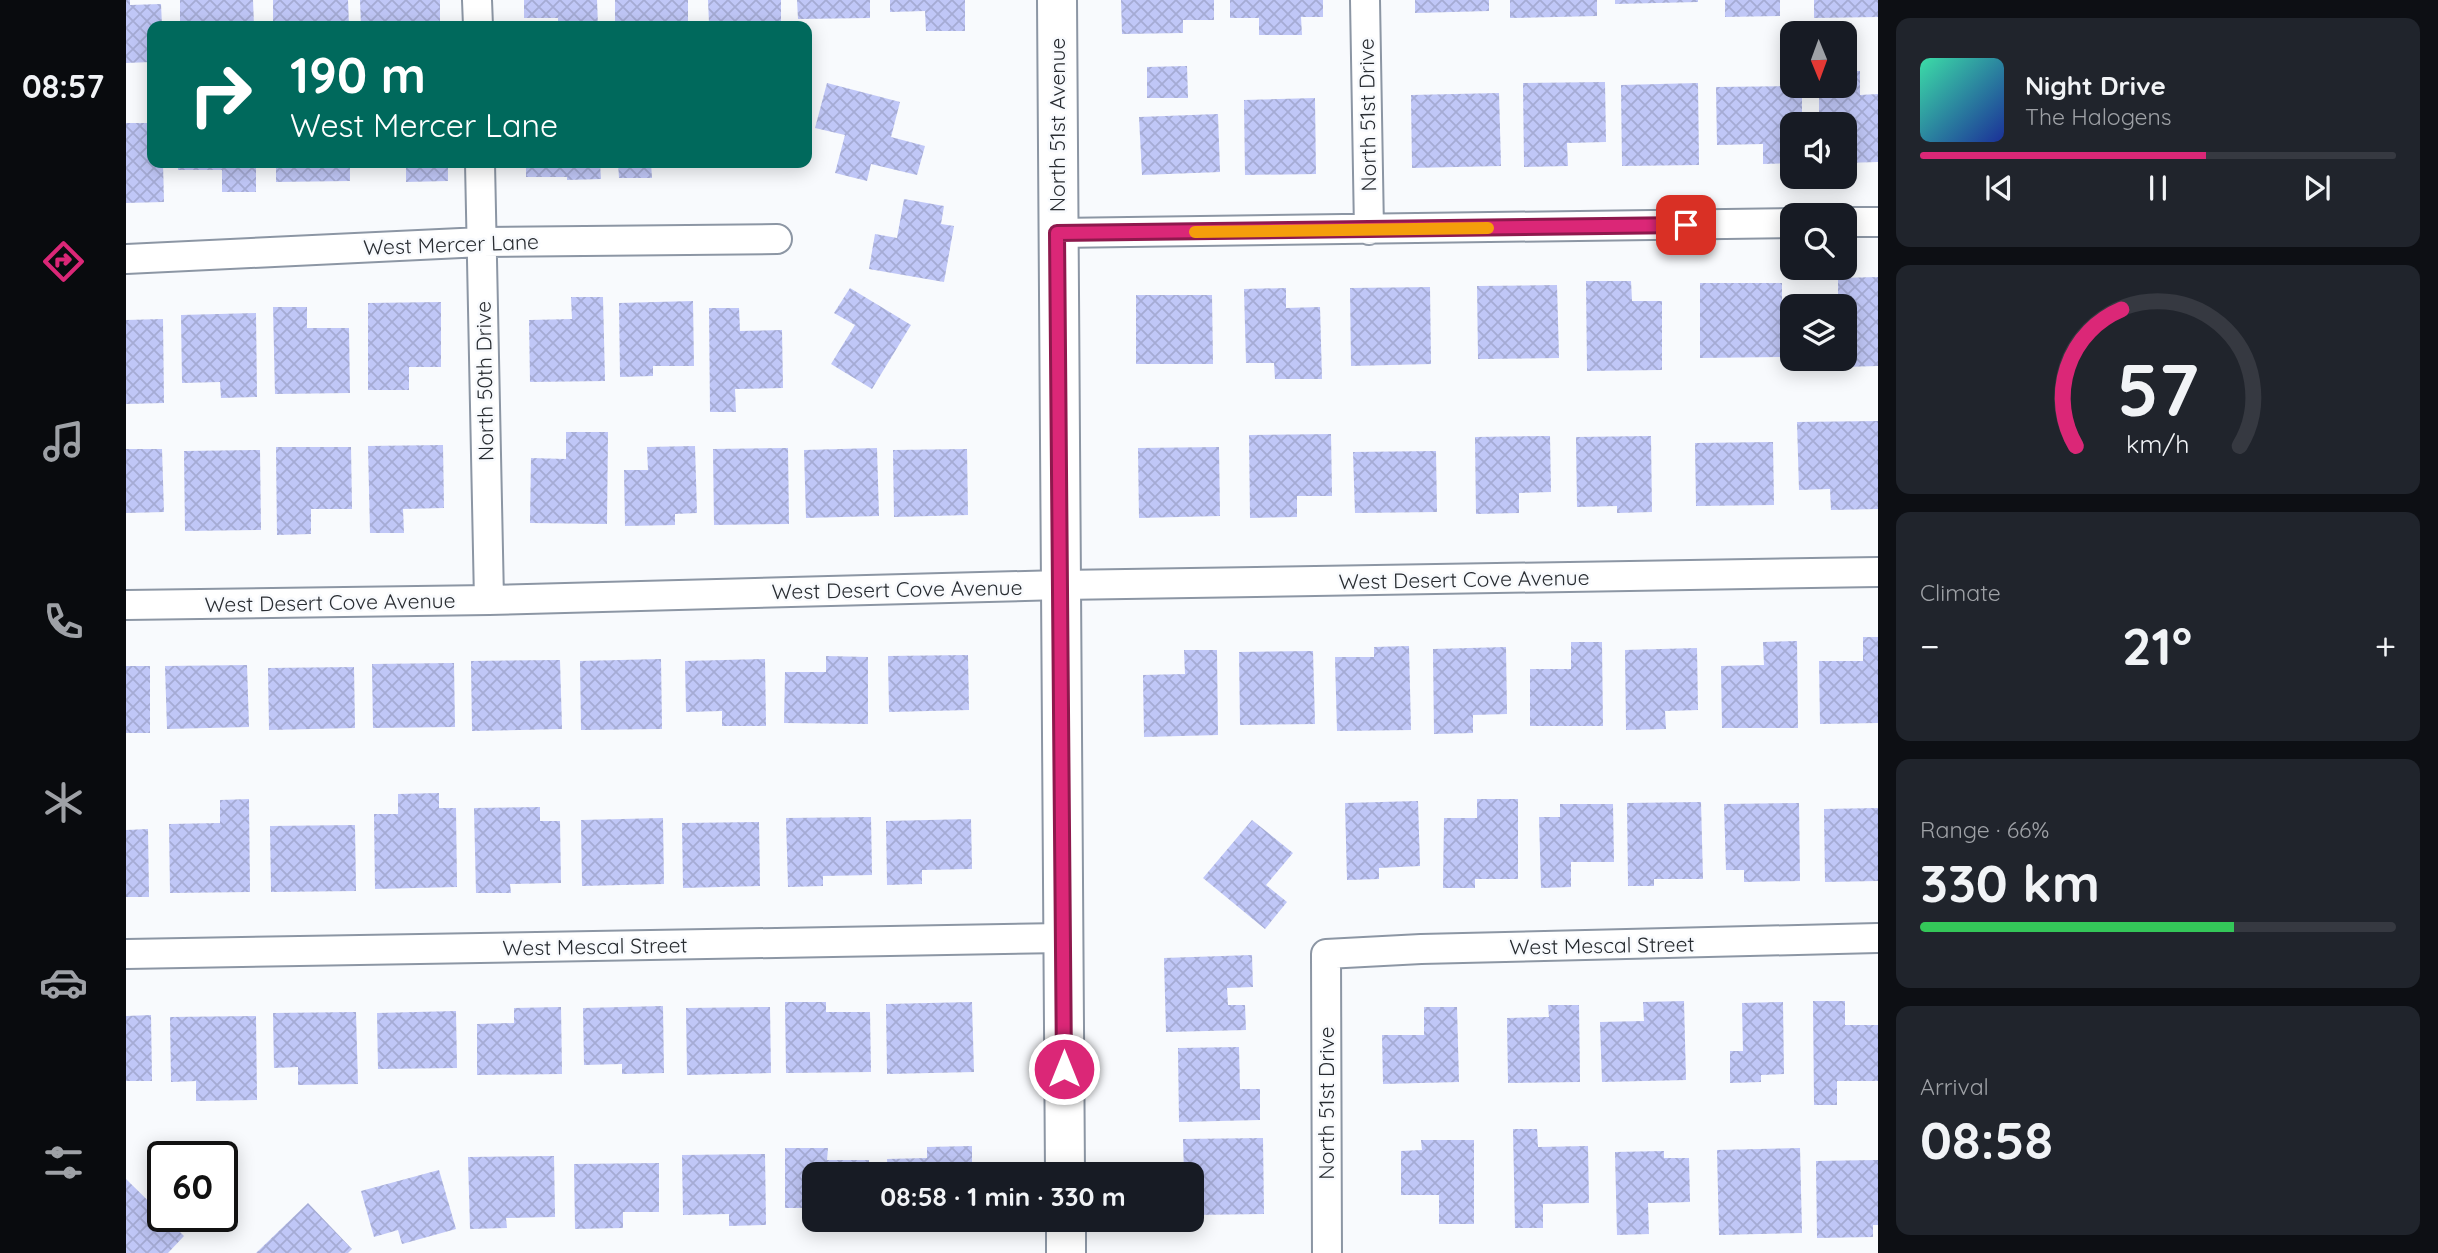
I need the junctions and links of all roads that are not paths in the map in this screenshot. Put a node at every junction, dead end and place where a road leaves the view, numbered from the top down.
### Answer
1 (477, 0) edge
2 (1056, 0) edge
3 (1365, 0) edge
4 (478, 21) edge
5 (480, 168) edge
6 (1857, 222) edge
7 (1878, 222) edge
8 (1780, 223) edge
9 (1369, 230) junction
10 (1057, 233) junction
11 (777, 239) dead end
12 (482, 242) junction
13 (126, 259) edge
14 (1878, 572) edge
15 (1061, 585) junction
16 (489, 600) junction
17 (126, 605) edge
18 (1063, 938) junction
19 (1878, 938) edge
20 (126, 954) edge
21 (1326, 954) joint
22 (1065, 1162) edge
23 (1066, 1232) edge
24 (1066, 1253) edge
25 (1326, 1253) edge

1 - 4 street
2 - 10 main road, North 51st Avenue
3 - 9 street, North 51st Drive
5 - 12 street, North 50th Drive
6 - 7 street
8 - 9 street
9 - 10 street
10 - 15 main road, North 51st Avenue
11 - 12 street, West Mercer Lane
12 - 13 street, West Mercer Lane
12 - 16 street, North 50th Drive
14 - 15 street, West Desert Cove Avenue
15 - 16 street, West Desert Cove Avenue
15 - 18 main road, North 51st Avenue
16 - 17 street, West Desert Cove Avenue
18 - 20 street, West Mescal Street
18 - 22 main road, North 51st Avenue
19 - 21 street, West Mescal Street
21 - 25 street, North 51st Drive
23 - 24 main road

